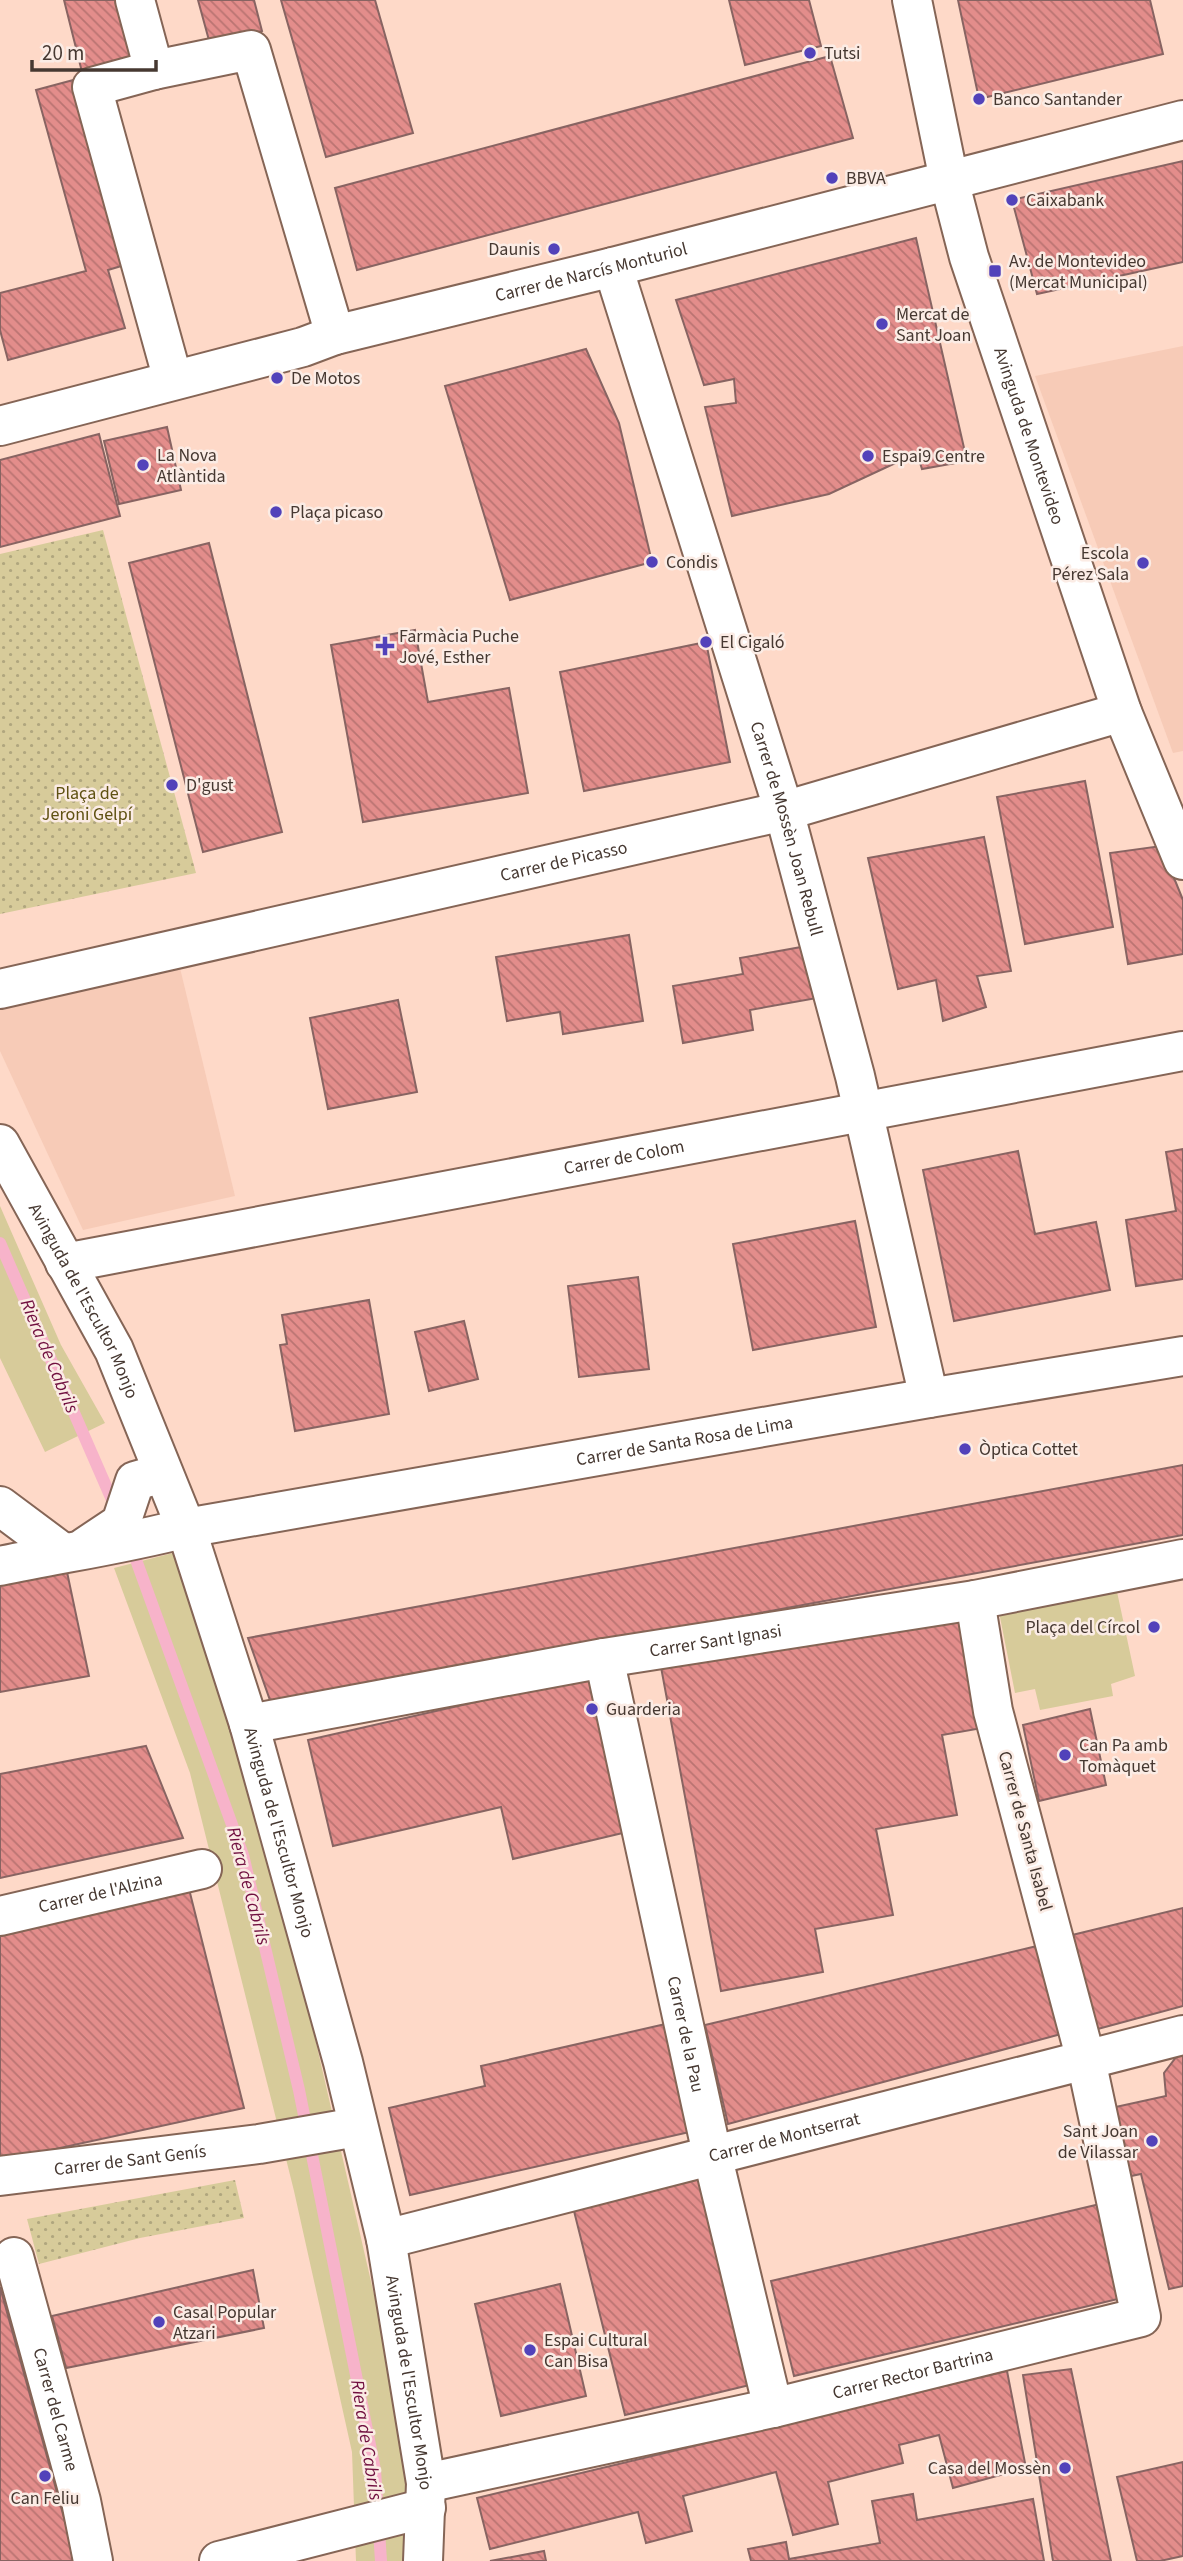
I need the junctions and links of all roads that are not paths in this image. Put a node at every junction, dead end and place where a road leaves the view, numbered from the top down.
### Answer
1 (135, 0) edge
2 (912, 0) edge
3 (154, 70) junction
4 (1183, 120) edge
5 (949, 180) junction
6 (613, 267) junction
7 (335, 335) junction
8 (173, 380) junction
9 (0, 426) edge
10 (1122, 712) junction
11 (784, 811) junction
12 (1183, 860) edge
13 (0, 989) edge
14 (1183, 1051) edge
15 (863, 1111) junction
16 (0, 1144) edge
17 (65, 1263) junction
18 (1183, 1356) edge
19 (929, 1398) junction
20 (163, 1472) junction
21 (0, 1506) edge
22 (186, 1528) junction
23 (73, 1551) junction
24 (1183, 1559) edge
25 (0, 1566) edge
26 (975, 1600) junction
27 (604, 1658) junction
28 (249, 1724) junction
29 (202, 1869) dead end
30 (0, 1916) edge
31 (1183, 2035) edge
32 (1086, 2060) junction
33 (358, 2127) junction
34 (712, 2154) junction
35 (0, 2176) edge
36 (386, 2239) junction
37 (14, 2258) dead end
38 (773, 2408) junction
39 (426, 2495) junction
40 (93, 2561) edge
41 (219, 2561) edge
42 (423, 2561) edge

1 - 3 street
2 - 5 street, Avinguda de Montevideo
3 - 7 street
3 - 8 street
4 - 5 street, Carrer de Narcís Monturiol
5 - 6 street, Carrer de Narcís Monturiol
5 - 10 street, Avinguda de Montevideo
6 - 7 street, Carrer de Narcís Monturiol
6 - 11 street, Carrer de Mossèn Joan Rebull
7 - 8 street, Carrer de Narcís Monturiol
8 - 9 street, Carrer de Narcís Monturiol
10 - 11 street, Carrer de Picasso
10 - 12 street, Avinguda de Montevideo
11 - 13 street, Carrer de Picasso
11 - 15 street, Carrer de Mossèn Joan Rebull
14 - 15 street, Carrer de Colom
15 - 17 street, Carrer de Colom
15 - 19 street, Carrer de Mossèn Joan Rebull
16 - 17 street, Avinguda de l'Escultor Monjo
17 - 20 street, Avinguda de l'Escultor Monjo
18 - 19 street, Carrer de Santa Rosa de Lima
19 - 22 street, Carrer de Santa Rosa de Lima
20 - 22 street, Avinguda de l'Escultor Monjo
20 - 23 street
21 - 23 street
22 - 23 street, Carrer de Santa Rosa de Lima
22 - 28 street, Avinguda de l'Escultor Monjo
23 - 25 street, Carrer de Santa Rosa de Lima
24 - 26 street, Carrer Sant Ignasi
26 - 27 street, Carrer Sant Ignasi
26 - 32 street, Carrer de Santa Isabel
27 - 28 street, Carrer Sant Ignasi
27 - 34 street, Carrer de la Pau
28 - 33 street, Avinguda de l'Escultor Monjo
29 - 30 street, Carrer de l'Alzina
31 - 32 street, Carrer de Montserrat
32 - 34 street, Carrer de Montserrat
32 - 38 street, Carrer Rector Bartrina
33 - 35 street, Carrer de Sant Genís
33 - 36 street, Avinguda de l'Escultor Monjo
34 - 36 street, Carrer de Montserrat
34 - 38 street, Carrer de la Pau
36 - 39 street, Avinguda de l'Escultor Monjo
37 - 40 street, Carrer del Carme
38 - 39 street, Carrer Rector Bartrina
39 - 41 street, Carrer Rector Bartrina
39 - 42 street, Avinguda de l'Escultor Monjo

